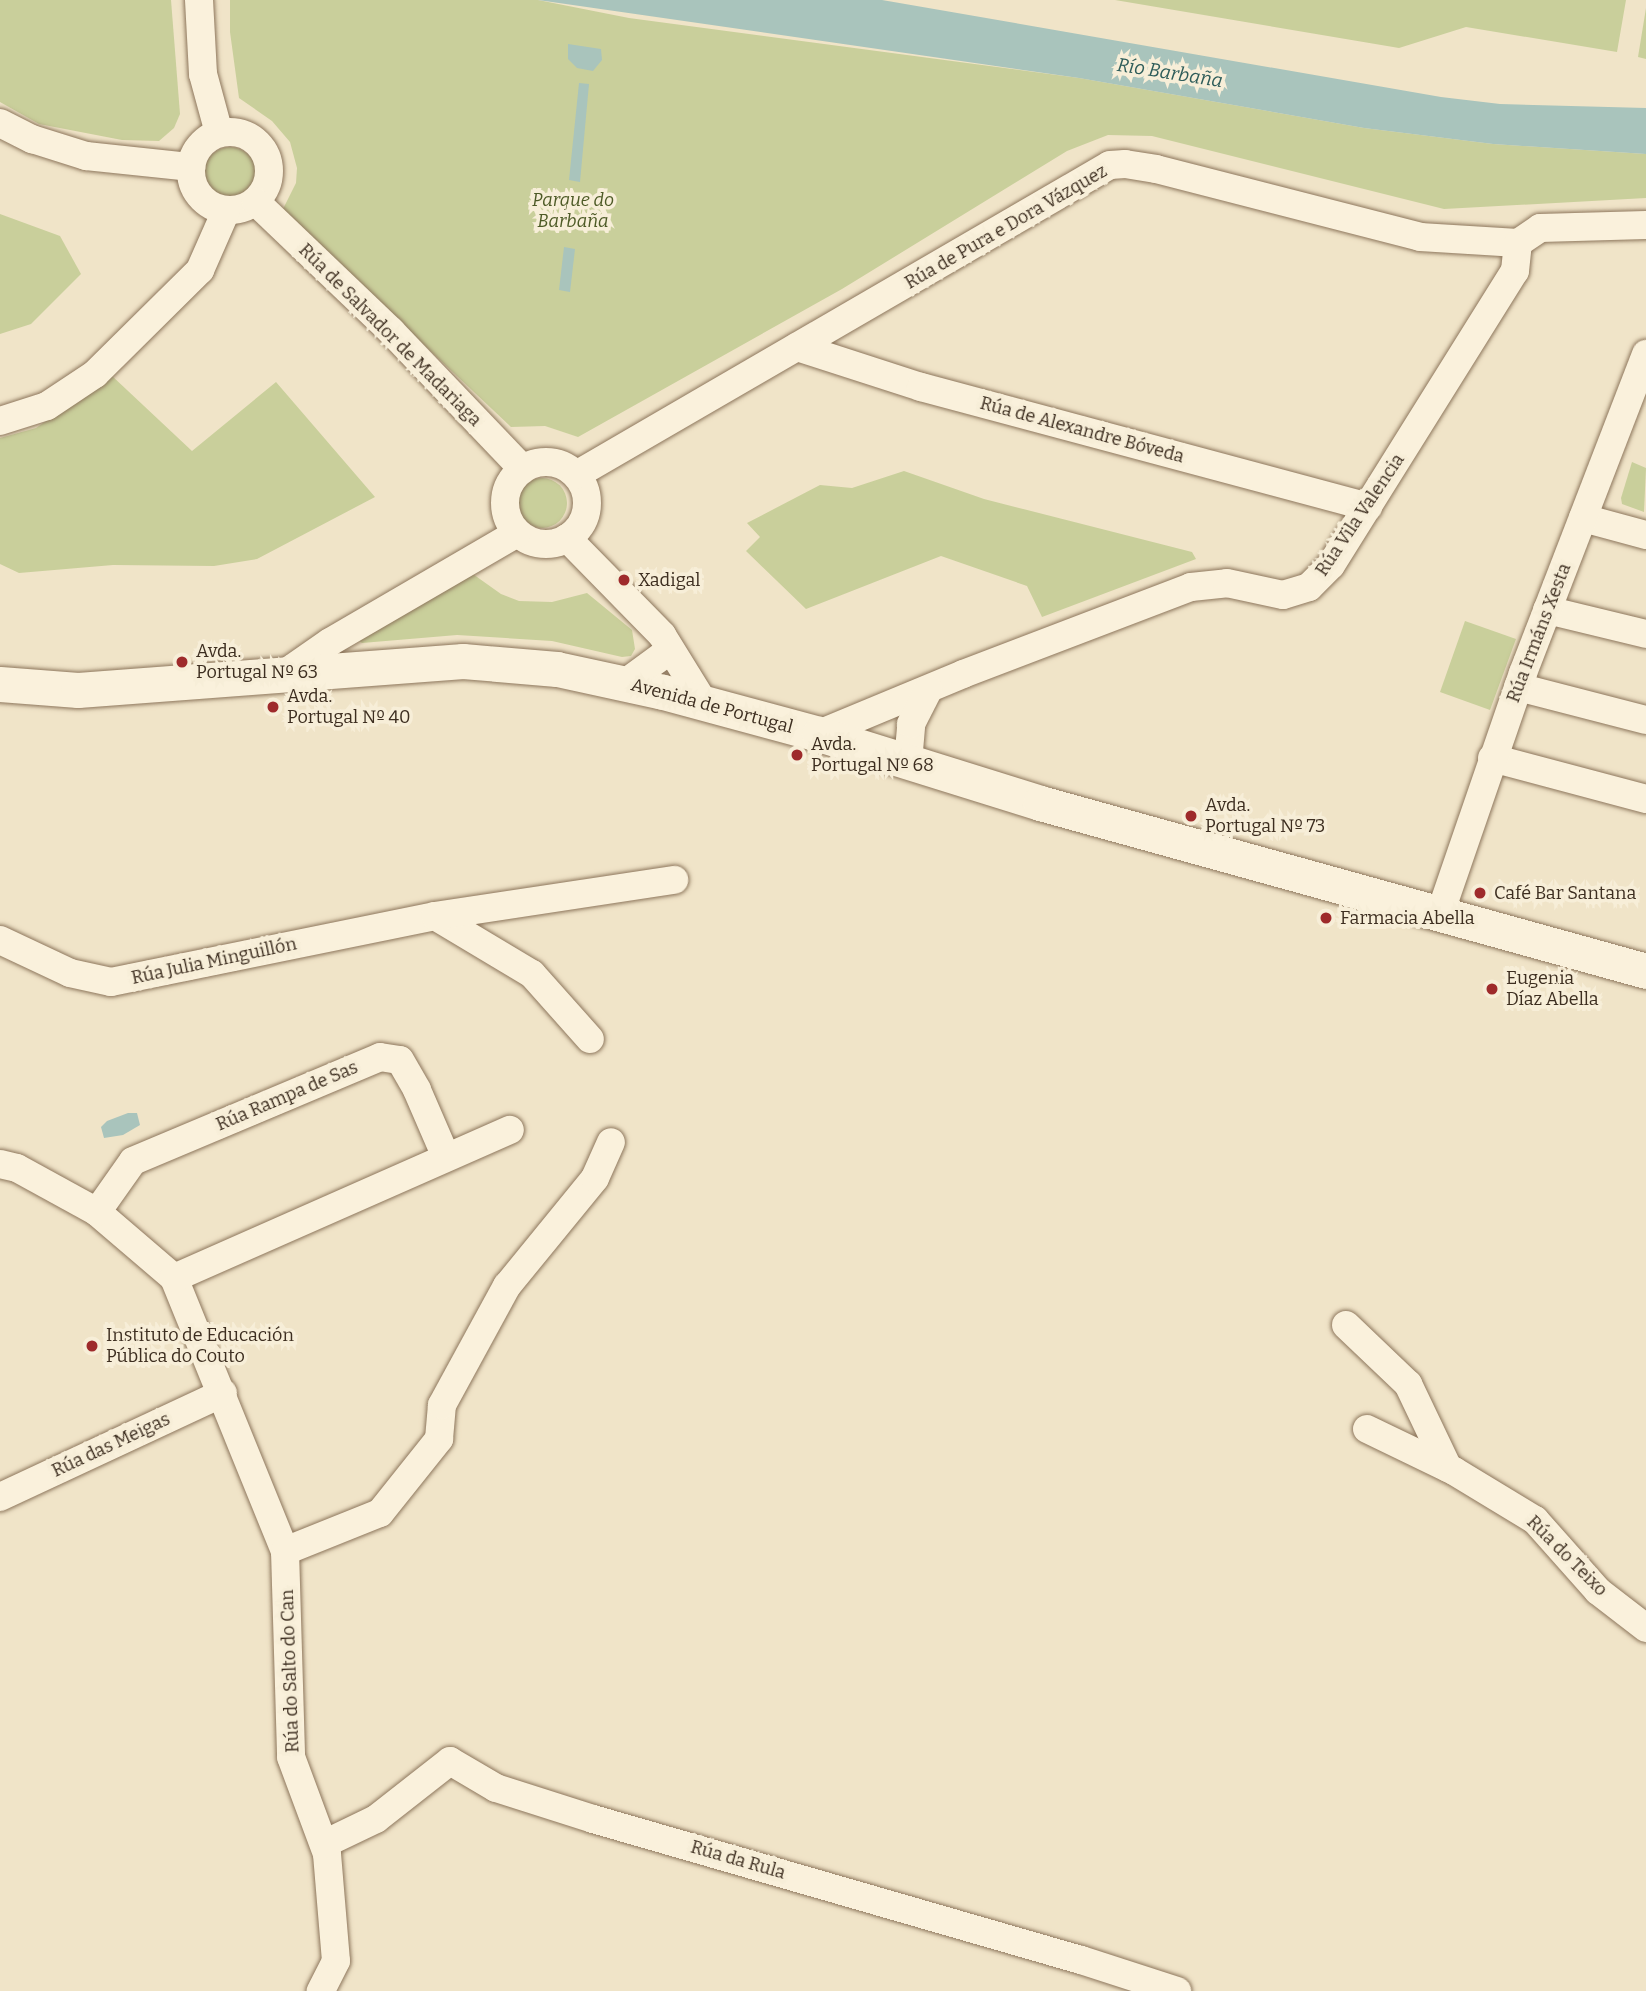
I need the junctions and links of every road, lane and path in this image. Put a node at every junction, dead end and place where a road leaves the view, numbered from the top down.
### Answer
1 (199, 0) edge
2 (0, 123) edge
3 (219, 133) junction
4 (191, 167) junction
5 (256, 202) junction
6 (226, 211) junction
7 (1646, 225) edge
8 (1518, 243) junction
9 (797, 347) junction
10 (1644, 369) edge
11 (0, 421) edge
12 (523, 469) junction
13 (576, 475) junction
14 (1368, 507) junction
15 (1583, 519) junction
16 (517, 533) junction
17 (1646, 535) edge
18 (567, 538) junction
19 (1548, 610) junction
20 (1646, 634) edge
21 (662, 646) junction
22 (325, 656) junction
23 (625, 683) junction
24 (0, 684) edge
25 (1517, 687) junction
26 (928, 690) junction
27 (663, 692) junction
28 (704, 703) junction
29 (894, 704) junction
30 (1646, 720) edge
31 (818, 734) junction
32 (863, 747) junction
33 (1492, 758) junction
34 (908, 762) junction
35 (1646, 799) edge
36 (674, 880) dead end
37 (1440, 914) junction
38 (435, 916) junction
39 (0, 940) edge
40 (1646, 971) edge
41 (590, 1039) dead end
42 (510, 1130) dead end
43 (611, 1142) dead end
44 (446, 1157) junction
45 (0, 1164) edge
46 (97, 1212) junction
47 (174, 1278) junction
48 (1346, 1325) dead end
49 (223, 1393) junction
50 (1367, 1429) dead end
51 (1448, 1468) junction
52 (0, 1497) edge
53 (285, 1550) junction
54 (1646, 1628) edge
55 (324, 1844) junction
56 (321, 1991) edge
57 (1177, 1991) edge

1 - 3 street
2 - 4 street
3 - 4 street
3 - 5 street
4 - 6 street
5 - 6 street
5 - 12 street, Rúa de Salvador de Madariaga
6 - 11 street
7 - 8 street
8 - 9 street, Rúa de Pura e Dora Vázquez
8 - 14 street, Rúa Vila Valencia
9 - 13 street, Rúa de Pura e Dora Vázquez
9 - 14 street, Rúa de Alexandre Bóveda
10 - 15 street, Rúa Irmáns Xesta
12 - 13 street
12 - 16 street
13 - 18 street
14 - 26 street, Rúa Vila Valencia
15 - 17 street
15 - 19 street, Rúa Irmáns Xesta
16 - 18 street
16 - 22 street
18 - 21 street
19 - 20 street
19 - 25 street, Rúa Irmáns Xesta
21 - 23 street
21 - 27 street
21 - 28 street
22 - 23 street, Avenida de Portugal
22 - 24 street, Avenida de Portugal
23 - 27 street, Avenida de Portugal
25 - 30 street
25 - 33 street, Rúa Irmáns Xesta
26 - 29 street, Rúa Vila Valencia
26 - 34 street
27 - 28 street, Avenida de Portugal
28 - 31 street, Avenida de Portugal
29 - 31 street, Rúa Vila Valencia
29 - 32 street
31 - 32 street, Avenida de Portugal
32 - 34 street, Avenida de Portugal
33 - 35 street
33 - 37 street, Rúa Irmáns Xesta
34 - 37 street, Avenida de Portugal
36 - 38 street, Rúa Julia Minguillón
37 - 40 street, Avenida de Portugal
38 - 39 street, Rúa Julia Minguillón
38 - 41 street
42 - 44 street
43 - 53 street
44 - 46 street, Rúa Rampa de Sas
44 - 47 street
45 - 46 street
46 - 47 street
47 - 49 street
48 - 51 street
49 - 52 street, Rúa das Meigas
49 - 53 street
50 - 51 street, Rúa do Teixo
51 - 54 street, Rúa do Teixo
53 - 55 street, Rúa do Salto do Can
55 - 56 street, Rúa do Salto do Can
55 - 57 street, Rúa da Rula

